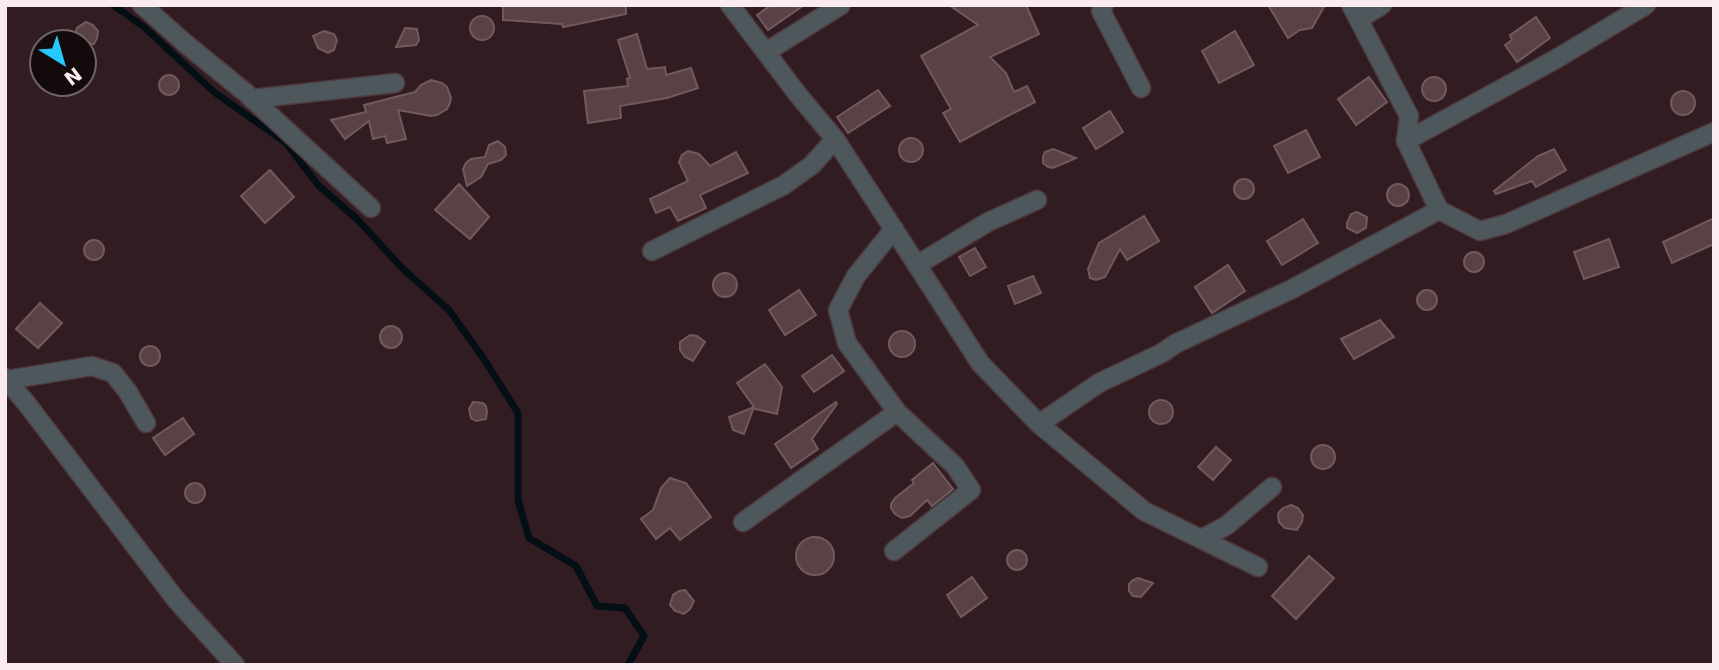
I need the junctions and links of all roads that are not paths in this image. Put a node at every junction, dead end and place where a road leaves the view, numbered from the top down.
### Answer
1 (142, 5) edge
2 (730, 5) edge
3 (841, 5) edge
4 (1104, 5) edge
5 (1382, 5) edge
6 (1647, 5) edge
7 (1355, 12) edge
8 (766, 52) junction
9 (395, 83) dead end
10 (1141, 88) dead end
11 (252, 99) junction
12 (1714, 132) edge
13 (835, 139) junction
14 (1406, 141) junction
15 (1037, 200) dead end
16 (371, 208) dead end
17 (1439, 210) junction
18 (894, 229) junction
19 (652, 251) dead end
20 (917, 265) junction
21 (6, 379) edge
22 (897, 412) junction
23 (146, 423) dead end
24 (1039, 424) junction
25 (1272, 487) dead end
26 (743, 522) dead end
27 (1202, 539) junction
28 (894, 551) dead end
29 (1258, 567) dead end
30 (235, 665) edge

1 - 11 street
2 - 8 street
3 - 8 street
4 - 10 street
5 - 7 street
6 - 14 street
7 - 14 street
8 - 13 street
9 - 11 street
11 - 16 street
12 - 17 street
13 - 18 street
13 - 19 street
14 - 17 street
15 - 20 street
17 - 24 street
18 - 20 street
18 - 22 street
20 - 24 street
21 - 23 street
21 - 30 street
22 - 26 street
22 - 28 street
24 - 27 street
25 - 27 street
27 - 29 street

